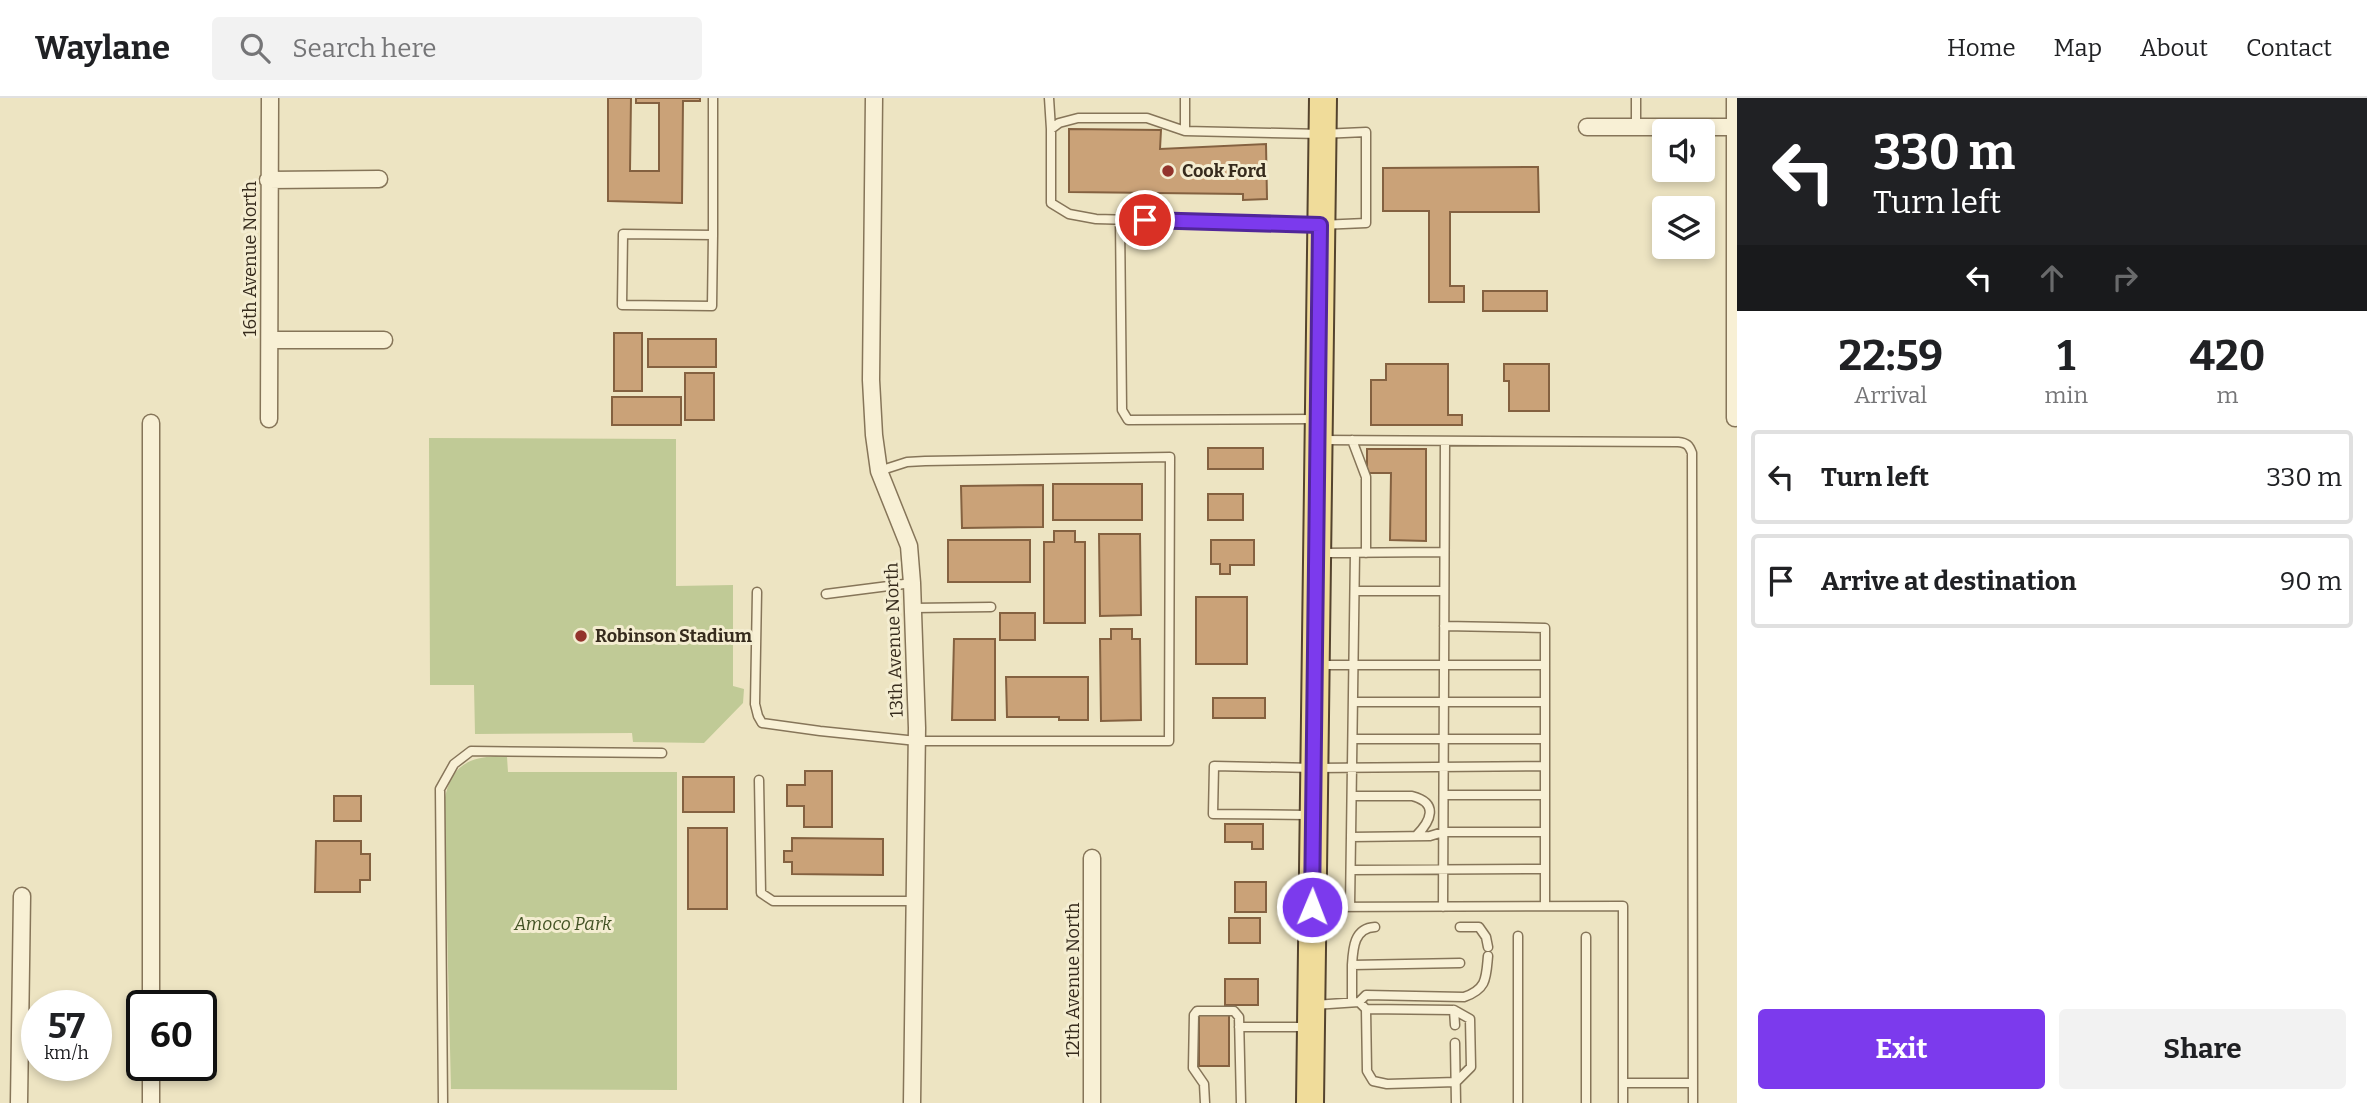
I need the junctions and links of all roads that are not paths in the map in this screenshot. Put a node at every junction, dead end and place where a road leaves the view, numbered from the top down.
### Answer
1 (270, 98) edge
2 (713, 98) edge
3 (874, 98) edge
4 (1049, 98) edge
5 (1185, 98) edge
6 (1323, 98) edge
7 (1636, 98) edge
8 (1735, 98) edge
9 (1587, 127) dead end
10 (1636, 127) junction
11 (1736, 127) edge
12 (1051, 129) junction
13 (1185, 131) junction
14 (1321, 134) junction
15 (379, 179) dead end
16 (268, 180) junction
17 (1120, 220) junction
18 (1320, 225) junction
19 (713, 236) junction
20 (270, 340) junction
21 (384, 340) dead end
22 (1735, 418) edge
23 (269, 419) dead end
24 (151, 423) dead end
25 (1318, 430) junction
26 (1352, 440) junction
27 (1445, 441) junction
28 (879, 471) junction
29 (1444, 552) junction
30 (1317, 553) junction
31 (1355, 553) junction
32 (1366, 553) junction
33 (912, 583) junction
34 (1354, 591) junction
35 (1444, 591) junction
36 (757, 592) dead end
37 (826, 594) dead end
38 (991, 607) dead end
39 (913, 608) junction
40 (1444, 626) junction
41 (1315, 665) junction
42 (1354, 665) junction
43 (1444, 665) junction
44 (1545, 665) junction
45 (1353, 702) junction
46 (1444, 702) junction
47 (1545, 702) junction
48 (1353, 739) junction
49 (1444, 739) junction
50 (1545, 739) junction
51 (917, 741) junction
52 (662, 753) dead end
53 (1545, 766) junction
54 (1444, 767) junction
55 (1314, 768) junction
56 (1352, 768) junction
57 (759, 780) dead end
58 (1444, 795) junction
59 (1545, 795) junction
60 (1352, 796) junction
61 (1314, 816) junction
62 (1443, 832) junction
63 (1545, 832) junction
64 (1416, 836) junction
65 (1351, 837) junction
66 (1092, 858) dead end
67 (1443, 869) junction
68 (1545, 869) junction
69 (1351, 870) junction
70 (22, 896) dead end
71 (915, 901) junction
72 (1545, 906) junction
73 (1312, 907) junction
74 (1350, 907) junction
75 (1443, 907) junction
76 (1375, 927) dead end
77 (1460, 927) dead end
78 (1518, 936) dead end
79 (1587, 936) dead end
80 (1460, 963) dead end
81 (1352, 965) junction
82 (151, 990) edge
83 (1359, 1004) junction
84 (1454, 1010) junction
85 (1311, 1016) junction
86 (1455, 1025) dead end
87 (1239, 1027) junction
88 (1455, 1043) dead end
89 (151, 1081) edge
90 (1456, 1082) junction
91 (1623, 1083) junction
92 (1693, 1083) junction
93 (19, 1103) edge
94 (151, 1103) edge
95 (443, 1103) edge
96 (912, 1103) edge
97 (1092, 1103) edge
98 (1205, 1103) edge
99 (1241, 1103) edge
100 (1310, 1103) edge
101 (1456, 1103) edge
102 (1518, 1103) edge
103 (1586, 1103) edge
104 (1623, 1103) edge
105 (1693, 1103) edge

1 - 16 street, 16th Avenue North
2 - 19 lane
3 - 28 street, 13th Avenue North
4 - 12 lane
5 - 13 lane
6 - 14 main road
7 - 10 lane
8 - 11 street
9 - 10 street
10 - 11 street
11 - 22 street
12 - 13 lane
12 - 17 lane
13 - 14 lane
14 - 18 main road
14 - 18 lane
15 - 16 street
16 - 20 street, 16th Avenue North
17 - 18 lane
17 - 25 lane
18 - 25 main road
19 - 19 lane
20 - 21 street
20 - 23 street, 16th Avenue North
24 - 82 street
25 - 26 lane
25 - 30 main road
26 - 27 lane
26 - 32 lane
27 - 29 lane
27 - 92 lane
28 - 33 street, 13th Avenue North
28 - 51 lane
29 - 32 lane
29 - 35 lane
30 - 31 lane
30 - 41 main road
31 - 32 lane
31 - 34 lane
33 - 37 lane
33 - 39 street, 13th Avenue North
34 - 35 lane
34 - 42 lane
35 - 40 lane
36 - 51 lane
38 - 39 lane
39 - 51 street, 13th Avenue North
40 - 43 lane
40 - 44 lane
41 - 42 lane
41 - 55 main road
42 - 43 lane
42 - 45 lane
43 - 44 lane
43 - 46 lane
44 - 47 lane
45 - 46 lane
45 - 48 lane
46 - 47 lane
46 - 49 lane
47 - 50 lane
48 - 49 lane
48 - 56 lane
49 - 50 lane
49 - 54 lane
50 - 53 lane
51 - 71 street, 13th Avenue North
52 - 95 lane
53 - 54 lane
53 - 59 lane
54 - 56 lane
54 - 58 lane
55 - 56 lane
55 - 61 main road
55 - 61 lane
56 - 60 lane
57 - 71 lane
58 - 59 lane
58 - 62 lane
59 - 63 lane
60 - 64 lane
60 - 65 lane
61 - 73 main road
62 - 63 lane
62 - 64 lane
62 - 67 lane
63 - 68 lane
64 - 65 lane
65 - 69 lane
66 - 97 street, 12th Avenue North
67 - 68 lane
67 - 69 lane
67 - 75 lane
68 - 72 lane
69 - 74 lane
70 - 93 street
71 - 96 street, 13th Avenue North
72 - 75 lane
72 - 91 lane
73 - 74 lane
73 - 85 main road
74 - 75 lane
76 - 81 lane
77 - 83 lane
78 - 102 lane
79 - 103 lane
80 - 81 lane
81 - 83 lane
83 - 84 lane
83 - 85 lane
83 - 90 lane
84 - 86 lane
84 - 90 lane
85 - 87 lane
85 - 100 main road
87 - 98 lane
87 - 99 lane
88 - 90 lane
89 - 94 street
90 - 101 lane
91 - 92 lane
91 - 104 lane
92 - 105 lane

